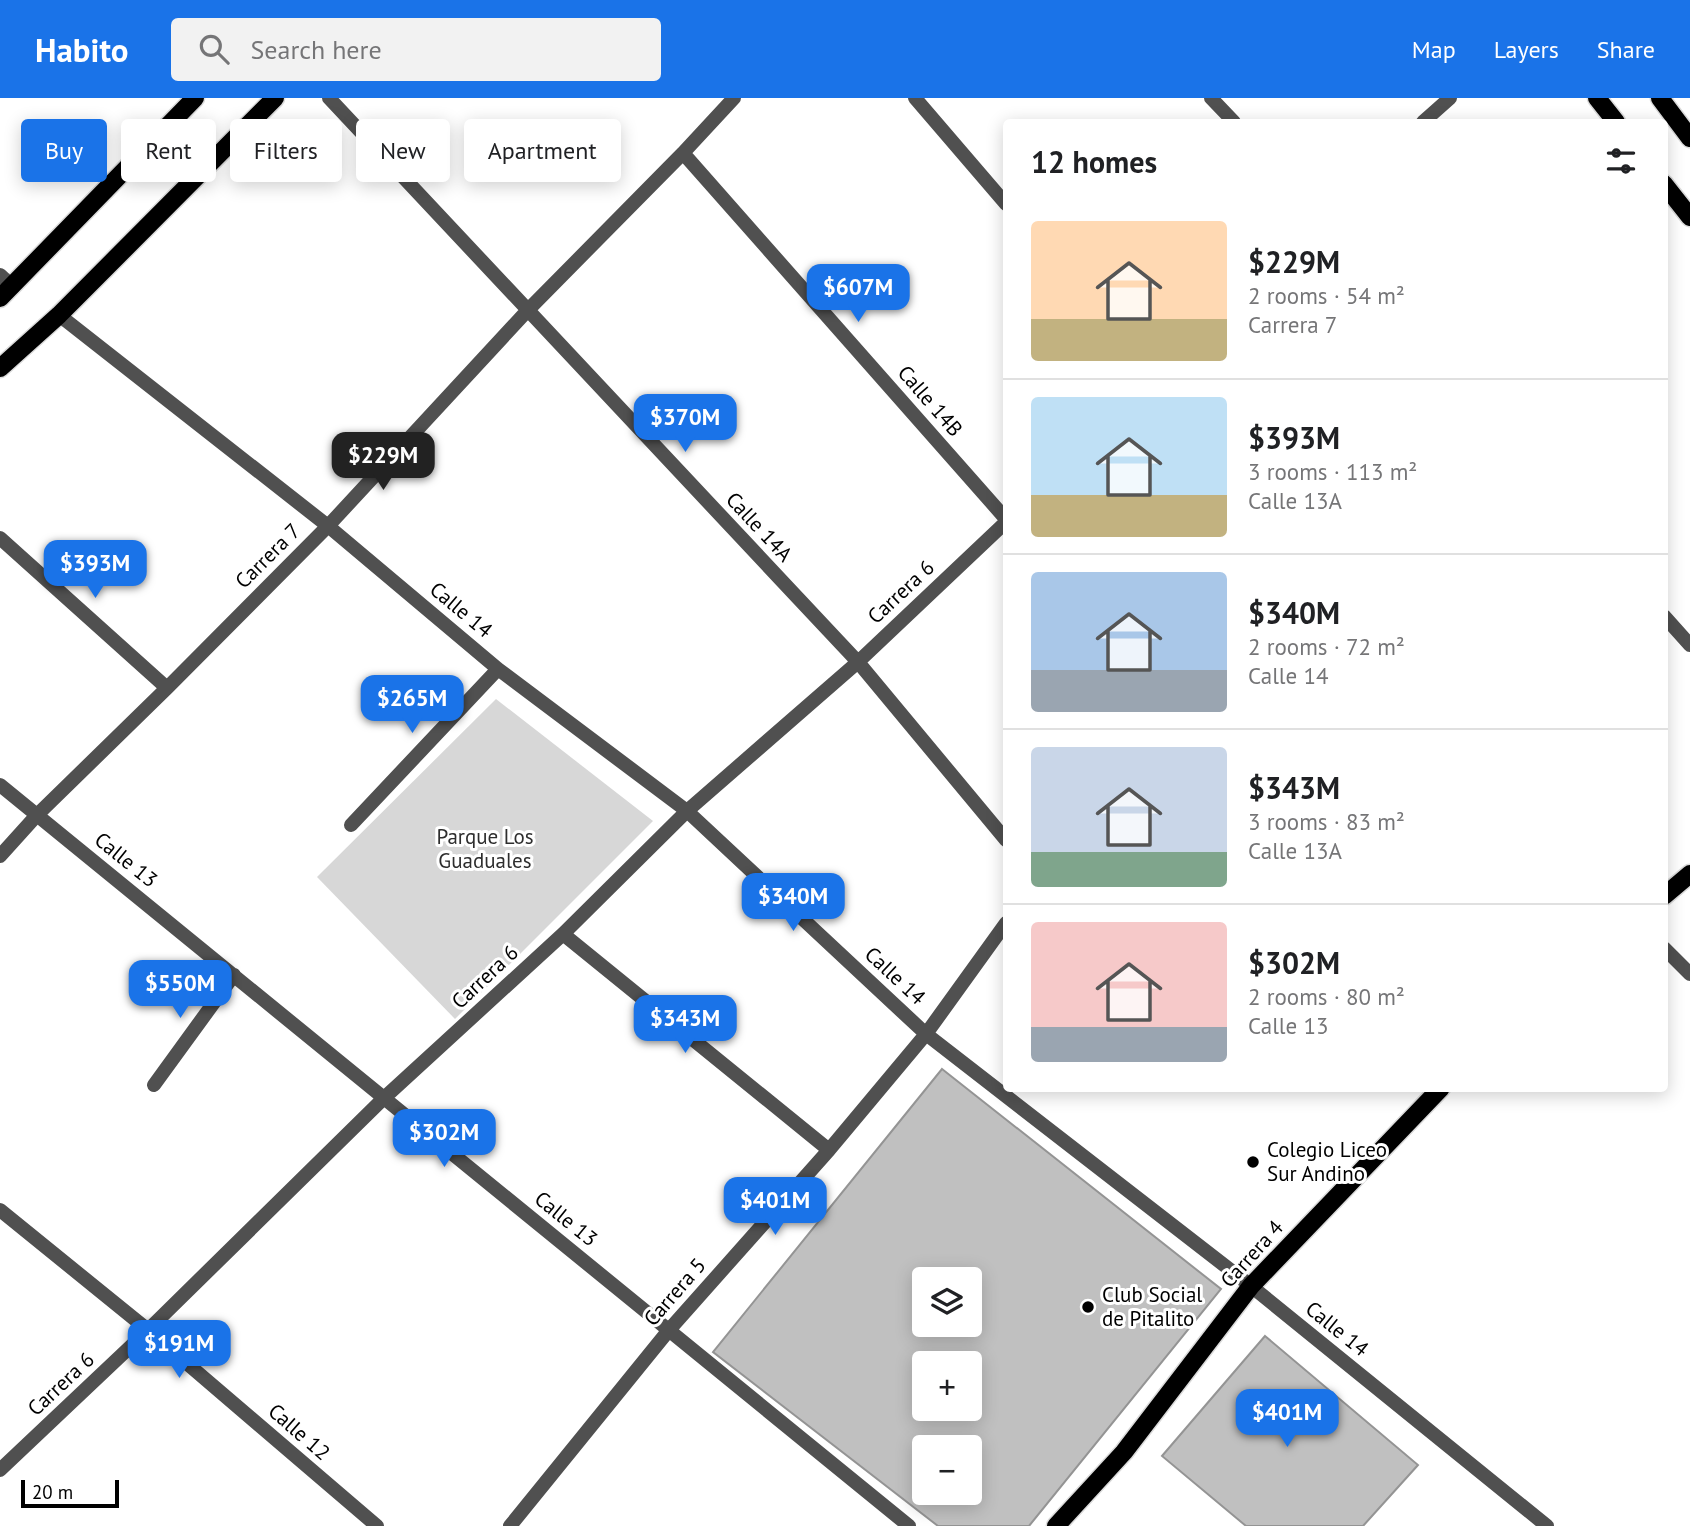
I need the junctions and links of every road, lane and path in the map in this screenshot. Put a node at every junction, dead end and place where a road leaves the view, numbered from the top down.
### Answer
1 (195, 98) edge
2 (275, 98) edge
3 (329, 98) edge
4 (734, 98) edge
5 (915, 98) edge
6 (1211, 98) edge
7 (1450, 98) edge
8 (1597, 98) edge
9 (1660, 98) edge
10 (1231, 119) edge
11 (1426, 119) edge
12 (1614, 119) edge
13 (1690, 138) edge
14 (683, 153) junction
15 (1668, 189) edge
16 (1003, 201) edge
17 (1690, 217) edge
18 (4, 287) edge
19 (527, 312) junction
20 (59, 315) junction
21 (0, 368) edge
22 (1003, 517) edge
23 (1003, 523) edge
24 (328, 526) junction
25 (0, 537) edge
26 (1668, 620) edge
27 (1690, 645) edge
28 (858, 662) junction
29 (498, 669) junction
30 (167, 688) junction
31 (0, 785) edge
32 (687, 811) junction
33 (37, 815) junction
34 (351, 825) dead end
35 (1003, 836) edge
36 (0, 856) edge
37 (1690, 874) edge
38 (1668, 893) edge
39 (1003, 927) edge
40 (563, 934) junction
41 (1668, 952) edge
42 (1690, 974) edge
43 (234, 975) junction
44 (926, 1034) junction
45 (154, 1085) dead end
46 (1437, 1092) edge
47 (384, 1098) junction
48 (830, 1150) junction
49 (0, 1210) edge
50 (1251, 1286) junction
51 (669, 1330) junction
52 (148, 1331) junction
53 (0, 1470) edge
54 (377, 1526) edge
55 (510, 1526) edge
56 (909, 1526) edge
57 (1056, 1526) edge
58 (1547, 1526) edge

1 - 18 main road
2 - 20 main road
3 - 19 street, Calle 14A
4 - 14 street, Carrera 7
5 - 16 street
6 - 10 street
7 - 11 street
8 - 12 main road
9 - 13 main road
14 - 19 street, Carrera 7
14 - 22 street, Calle 14B
15 - 17 main road
19 - 24 street, Carrera 7
19 - 28 street, Calle 14A
20 - 21 main road
20 - 24 street, Calle 14
23 - 28 street, Carrera 6
24 - 29 street, Calle 14
24 - 30 street, Carrera 7
25 - 30 street
26 - 27 street
28 - 32 street, Carrera 6
28 - 35 street, Calle 14A
29 - 32 street, Calle 14
29 - 34 street
30 - 33 street, Carrera 7
31 - 33 street, Calle 13
32 - 40 street, Carrera 6
32 - 44 street, Calle 14
33 - 36 street, Carrera 7
33 - 43 street, Calle 13
37 - 38 main road
39 - 44 street, Carrera 5
40 - 47 street, Carrera 6
40 - 48 street
41 - 42 street
43 - 45 street
43 - 47 street, Calle 13
44 - 48 street, Carrera 5
44 - 50 street, Calle 14
46 - 50 main road, Carrera 4
47 - 51 street, Calle 13
47 - 52 street, Carrera 6
48 - 51 street, Carrera 5
49 - 52 street, Calle 12
50 - 57 main road, Carrera 4
50 - 58 street, Calle 14
51 - 55 street, Carrera 5
51 - 56 street, Calle 13
52 - 53 street, Carrera 6
52 - 54 street, Calle 12

